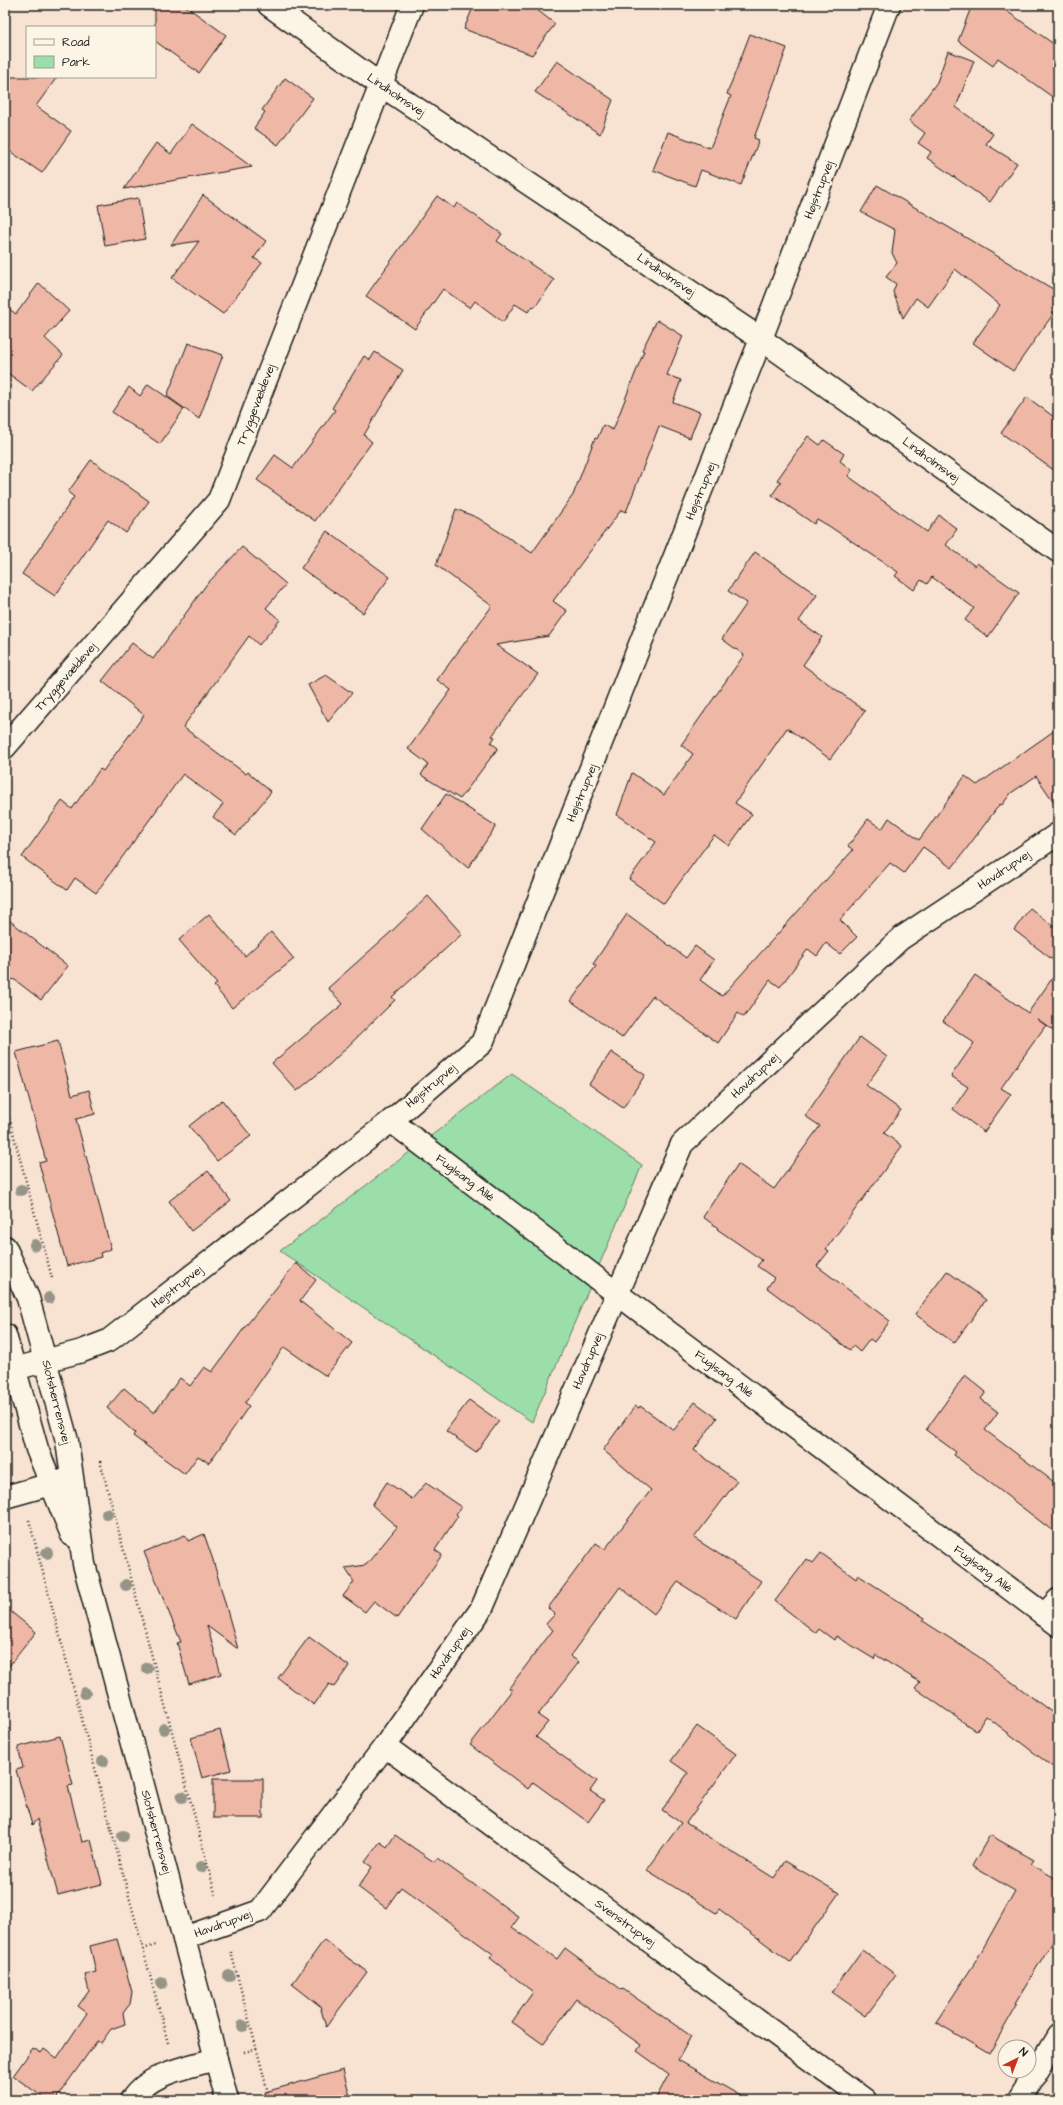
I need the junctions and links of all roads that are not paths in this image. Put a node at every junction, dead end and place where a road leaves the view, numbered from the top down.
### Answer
1 (269, 5) edge
2 (412, 5) edge
3 (889, 5) edge
4 (381, 85) junction
5 (761, 339) junction
6 (1058, 551) edge
7 (5, 748) edge
8 (1058, 834) edge
9 (391, 1121) junction
10 (5, 1247) edge
11 (617, 1293) junction
12 (5, 1335) edge
13 (45, 1361) junction
14 (14, 1369) junction
15 (72, 1478) junction
16 (51, 1484) junction
17 (13, 1494) edge
18 (84, 1564) junction
19 (1053, 1613) edge
20 (385, 1746) junction
21 (184, 1938) junction
22 (1058, 2036) edge
23 (216, 2059) junction
24 (131, 2100) edge
25 (227, 2100) edge
26 (865, 2100) edge
27 (1019, 2100) edge

1 - 4 street, Lindholmsvej
2 - 4 street, Tryggevældevej
3 - 5 street, Højstrupvej
4 - 5 street, Lindholmsvej
4 - 7 street, Tryggevældevej
5 - 6 street, Lindholmsvej
5 - 9 street, Højstrupvej
8 - 11 street, Havdrupvej
9 - 11 street, Fuglsang Allé
9 - 13 street, Højstrupvej
10 - 13 street, Slotsherrensvej
11 - 19 street, Fuglsang Allé
11 - 20 street, Havdrupvej
12 - 14 street, Slotsherrensvej
13 - 14 street, Højstrupvej
13 - 15 street, Slotsherrensvej
14 - 16 street, Slotsherrensvej
15 - 16 street
15 - 18 street, Slotsherrensvej
16 - 17 street
16 - 18 street, Slotsherrensvej
18 - 21 street, Slotsherrensvej
20 - 21 street, Havdrupvej
20 - 26 street, Svenstrupvej
21 - 23 street, Slotsherrensvej
22 - 27 street
23 - 24 street
23 - 25 street, Slotsherrensvej

